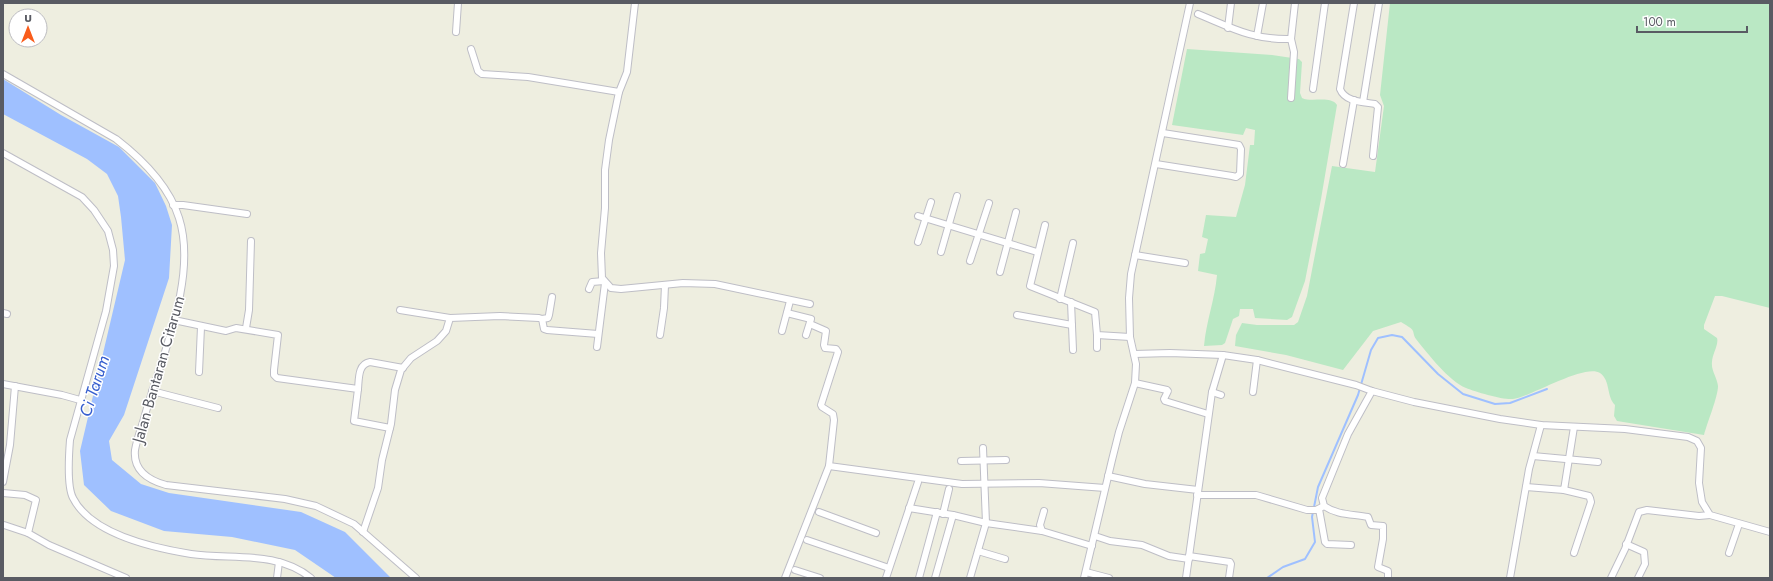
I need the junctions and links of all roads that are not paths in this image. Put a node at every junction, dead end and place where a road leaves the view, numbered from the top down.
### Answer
1 (458, 3) edge
2 (635, 3) edge
3 (1190, 3) edge
4 (1231, 3) edge
5 (1263, 3) edge
6 (1295, 3) edge
7 (1325, 3) edge
8 (1354, 3) edge
9 (1379, 3) edge
10 (1198, 14) dead end
11 (1228, 28) junction
12 (456, 32) dead end
13 (1257, 36) junction
14 (1291, 39) junction
15 (471, 49) dead end
16 (3, 74) edge
17 (1313, 89) dead end
18 (619, 92) junction
19 (1291, 98) dead end
20 (1354, 100) junction
21 (1363, 102) junction
22 (1162, 133) junction
23 (3, 153) edge
24 (1373, 156) dead end
25 (1156, 164) junction
26 (1343, 164) dead end
27 (957, 196) dead end
28 (931, 202) dead end
29 (989, 203) dead end
30 (173, 205) junction
31 (1016, 212) dead end
32 (246, 214) dead end
33 (918, 216) dead end
34 (926, 218) junction
35 (949, 224) junction
36 (1045, 225) dead end
37 (979, 233) junction
38 (251, 241) dead end
39 (918, 242) dead end
40 (1008, 243) junction
41 (1073, 243) dead end
42 (941, 252) dead end
43 (1037, 252) junction
44 (1135, 255) junction
45 (970, 261) dead end
46 (1185, 263) dead end
47 (1000, 272) dead end
48 (605, 282) junction
49 (664, 285) junction
50 (589, 289) dead end
51 (552, 297) dead end
52 (1060, 298) junction
53 (790, 301) junction
54 (1071, 302) junction
55 (810, 304) dead end
56 (400, 310) dead end
57 (787, 313) junction
58 (1017, 315) dead end
59 (450, 318) junction
60 (542, 318) junction
61 (174, 320) junction
62 (810, 324) junction
63 (1072, 325) junction
64 (201, 327) junction
65 (246, 328) junction
66 (782, 331) dead end
67 (598, 334) junction
68 (660, 335) dead end
69 (806, 335) dead end
70 (1097, 335) junction
71 (1130, 337) junction
72 (597, 347) dead end
73 (1097, 348) dead end
74 (1073, 350) dead end
75 (1134, 354) junction
76 (1223, 355) junction
77 (1257, 360) junction
78 (403, 368) junction
79 (199, 372) dead end
80 (1135, 383) junction
81 (3, 384) edge
82 (15, 386) junction
83 (358, 389) junction
84 (152, 390) junction
85 (1371, 391) junction
86 (1212, 392) junction
87 (1253, 392) dead end
88 (1221, 394) dead end
89 (80, 400) junction
90 (218, 408) dead end
91 (1208, 414) junction
92 (1542, 425) junction
93 (1574, 427) junction
94 (390, 428) junction
95 (983, 448) dead end
96 (1533, 456) junction
97 (983, 460) junction
98 (1006, 460) dead end
99 (1569, 460) junction
100 (962, 461) dead end
101 (1598, 462) dead end
102 (829, 466) junction
103 (1108, 476) junction
104 (3, 482) edge
105 (918, 482) dead end
106 (983, 485) junction
107 (1526, 487) junction
108 (1105, 488) junction
109 (949, 489) dead end
110 (1564, 490) junction
111 (3, 493) edge
112 (1197, 493) junction
113 (909, 508) junction
114 (1317, 509) junction
115 (1044, 510) dead end
116 (819, 512) dead end
117 (940, 513) junction
118 (953, 515) junction
119 (1710, 515) junction
120 (986, 523) junction
121 (1739, 524) junction
122 (4, 525) edge
123 (1042, 531) junction
124 (363, 532) junction
125 (1770, 532) edge
126 (28, 533) junction
127 (876, 533) dead end
128 (1094, 536) junction
129 (808, 540) dead end
130 (1626, 544) junction
131 (1351, 545) dead end
132 (1092, 546) junction
133 (978, 551) junction
134 (1574, 553) dead end
135 (1729, 553) dead end
136 (1189, 557) junction
137 (1005, 559) dead end
138 (279, 562) junction
139 (889, 568) junction
140 (795, 570) dead end
141 (1085, 575) edge
142 (126, 578) edge
143 (277, 578) edge
144 (311, 578) edge
145 (416, 578) edge
146 (785, 578) edge
147 (820, 578) edge
148 (886, 578) edge
149 (919, 578) edge
150 (935, 578) edge
151 (970, 578) edge
152 (1109, 578) edge
153 (1186, 578) edge
154 (1229, 578) edge
155 (1388, 578) edge
156 (1510, 578) edge
157 (1611, 578) edge
158 (1638, 578) edge

1 - 12 street
2 - 18 street
3 - 22 street
4 - 11 street
5 - 13 street
6 - 14 street
7 - 17 street
8 - 20 street
9 - 21 street
10 - 11 street
11 - 13 street
13 - 14 street
14 - 19 street
15 - 18 street
16 - 30 street, Jalan Bantaran Citarum
18 - 48 street
20 - 21 street
20 - 26 street
21 - 24 street
22 - 25 street
22 - 25 street
23 - 89 street
25 - 44 street
27 - 35 street
28 - 34 street
29 - 37 street
30 - 32 street
30 - 61 street, Jalan Bantaran Citarum
31 - 40 street
33 - 34 street
34 - 35 street
34 - 39 street
35 - 37 street
35 - 42 street
36 - 43 street
37 - 40 street
37 - 45 street
38 - 65 street
40 - 43 street
40 - 47 street
41 - 52 street
43 - 52 street
44 - 46 street
44 - 71 street
48 - 49 street
48 - 50 street
48 - 67 street
49 - 53 street
49 - 68 street
51 - 60 street
52 - 54 street
53 - 55 street
53 - 57 street
54 - 63 street
54 - 70 street
56 - 59 street
57 - 62 street
57 - 66 street
58 - 63 street
59 - 60 street
59 - 78 street
60 - 67 street
61 - 64 street
61 - 84 street, Jalan Bantaran Citarum
62 - 69 street
62 - 102 street
63 - 74 street
64 - 65 street
64 - 79 street
65 - 83 street
67 - 72 street
70 - 71 street
70 - 73 street
71 - 75 street
75 - 76 street
75 - 80 street
76 - 77 street
76 - 86 street
77 - 85 street
77 - 87 street
78 - 83 street
78 - 94 street
80 - 91 street
80 - 103 street
81 - 82 street
82 - 89 street
82 - 104 street
83 - 94 street
84 - 90 street
84 - 124 street, Jalan Bantaran Citarum
85 - 92 street
85 - 114 street
86 - 88 street
86 - 91 street
89 - 138 street
91 - 112 street
92 - 93 street
92 - 96 street
93 - 99 street
93 - 119 street
94 - 124 street
95 - 97 street
96 - 99 street
96 - 107 street
97 - 98 street
97 - 100 street
97 - 106 street
99 - 101 street
99 - 110 street
102 - 106 street
102 - 146 street
103 - 108 street
103 - 112 street
105 - 113 street
106 - 108 street
106 - 120 street
107 - 110 street
107 - 156 street
108 - 128 street
109 - 117 street
110 - 134 street
111 - 126 street
112 - 114 street
112 - 136 street
113 - 117 street
113 - 139 street
114 - 131 street
114 - 155 street
115 - 123 street
116 - 127 street
117 - 118 street
117 - 149 street
118 - 120 street
118 - 150 street
119 - 121 street
119 - 130 street
120 - 123 street
120 - 133 street
121 - 125 street
121 - 135 street
122 - 126 street
123 - 132 street
124 - 145 street, Jalan Bantaran Citarum
126 - 142 street
128 - 132 street
128 - 136 street
129 - 139 street
130 - 157 street
130 - 158 street
132 - 141 street
133 - 137 street
133 - 151 street
136 - 153 street
136 - 154 street
138 - 143 street
138 - 144 street
139 - 148 street
140 - 147 street
141 - 152 street

